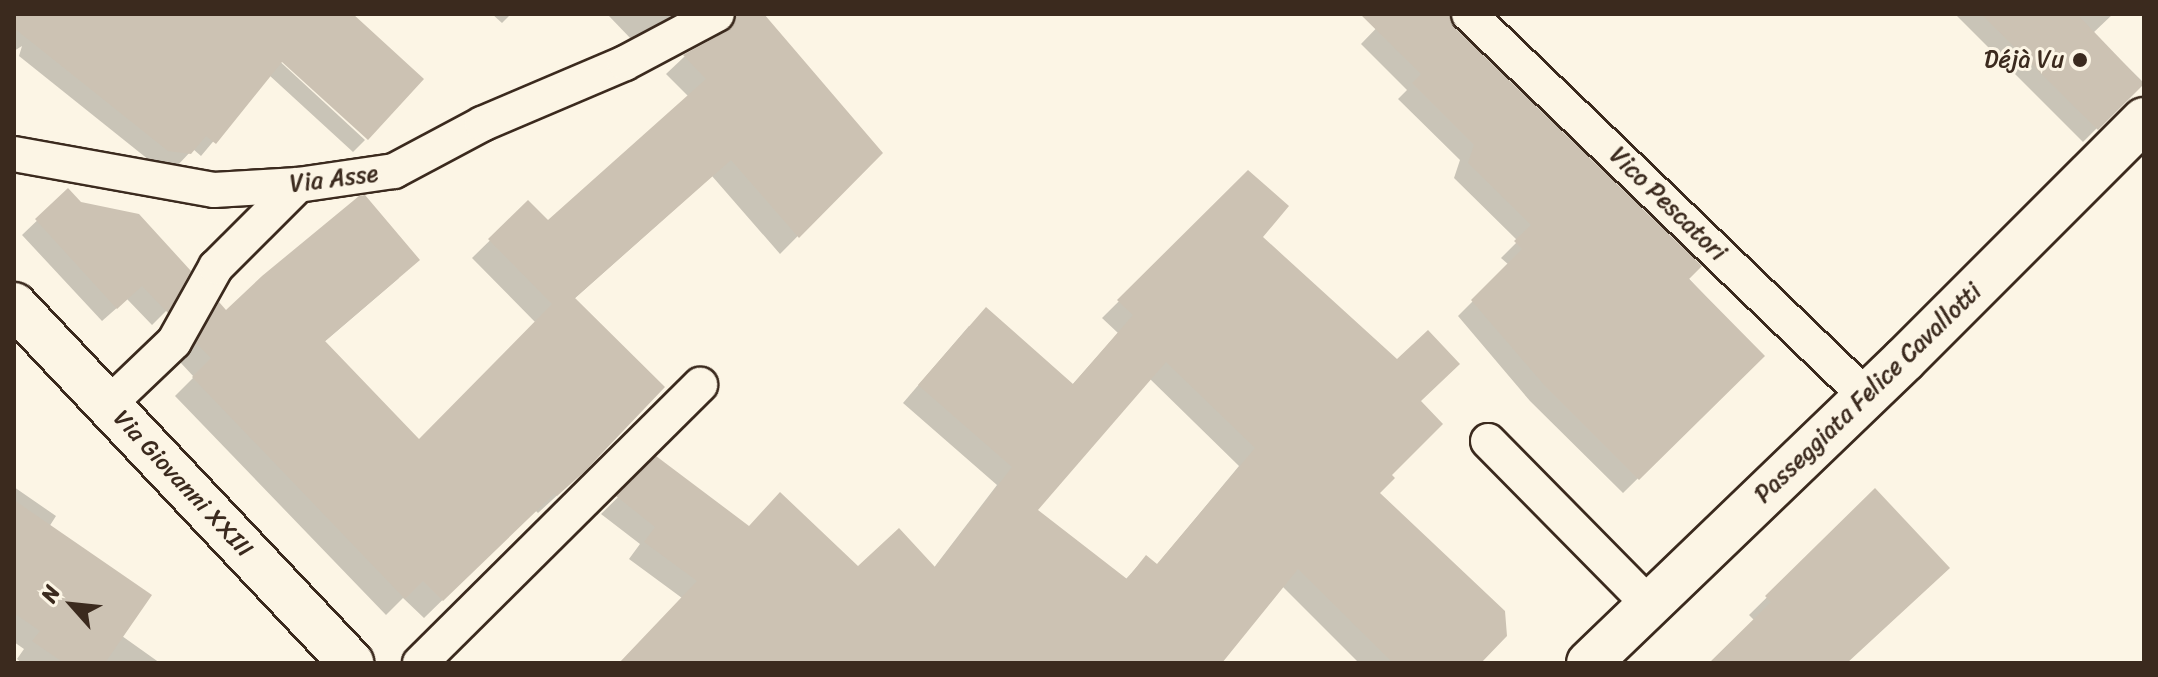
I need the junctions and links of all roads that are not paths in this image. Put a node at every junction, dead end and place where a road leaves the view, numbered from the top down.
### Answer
1 (717, 14) edge
2 (1469, 14) edge
3 (2144, 120) edge
4 (14, 154) edge
5 (298, 185) junction
6 (14, 305) edge
7 (700, 385) dead end
8 (1866, 396) junction
9 (108, 405) junction
10 (1488, 441) dead end
11 (1648, 603) junction
12 (351, 663) edge
13 (420, 663) edge
14 (1589, 663) edge

1 - 5 lane, Via Asse
2 - 8 lane, Vico Pescatori
3 - 8 street, Passeggiata Felice Cavallotti
4 - 5 lane, Via Asse
5 - 9 lane
6 - 9 street, Via Giovanni XXIII
7 - 13 lane
8 - 11 street, Passeggiata Felice Cavallotti
9 - 12 street, Via Giovanni XXIII
10 - 11 lane
11 - 14 street, Passeggiata Felice Cavallotti

